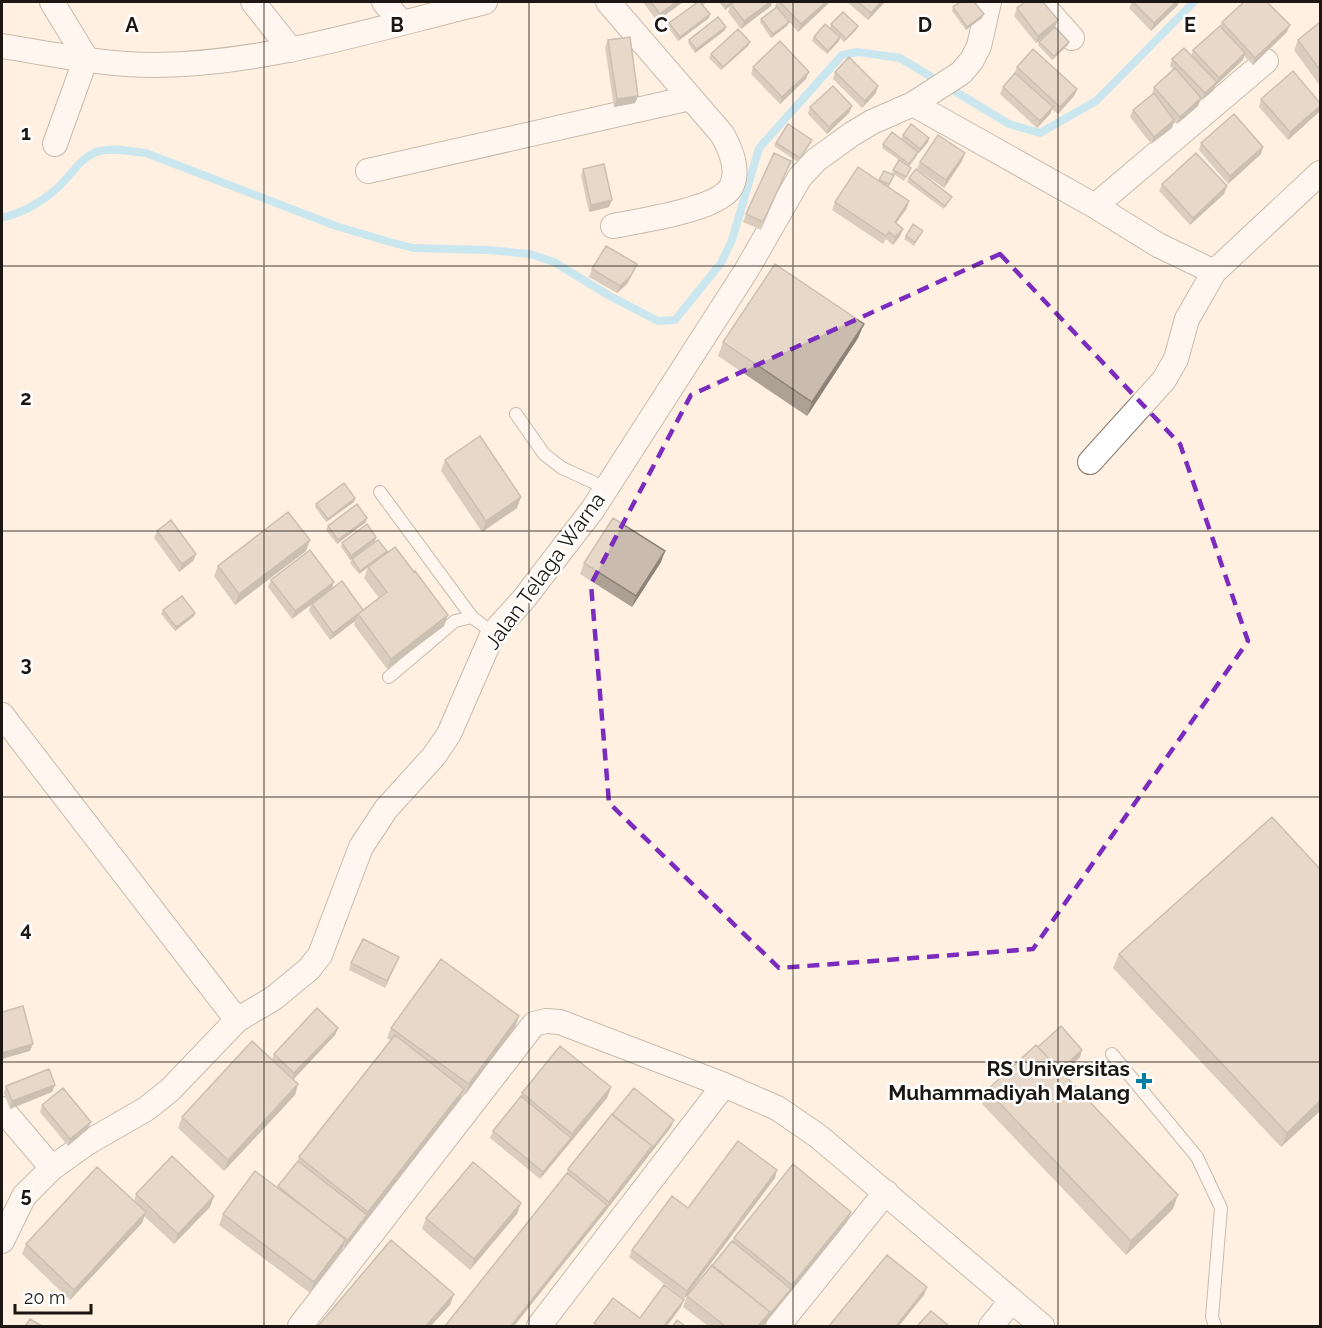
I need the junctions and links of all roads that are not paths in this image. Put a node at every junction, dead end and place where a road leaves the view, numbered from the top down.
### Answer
1 (52, 2) edge
2 (253, 2) edge
3 (384, 2) edge
4 (485, 2) edge
5 (608, 2) edge
6 (989, 2) edge
7 (1040, 2) edge
8 (402, 23) junction
9 (1072, 38) dead end
10 (2, 46) edge
11 (291, 50) junction
12 (86, 58) junction
13 (1266, 61) edge
14 (690, 98) junction
15 (920, 100) junction
16 (55, 144) dead end
17 (369, 171) dead end
18 (1320, 173) edge
19 (1095, 206) junction
20 (613, 226) dead end
21 (1214, 272) junction
22 (516, 414) dead end
23 (1090, 462) dead end
24 (606, 488) junction
25 (380, 492) dead end
26 (472, 617) junction
27 (493, 633) junction
28 (389, 677) edge
29 (2, 715) edge
30 (237, 1020) junction
31 (1112, 1054) dead end
32 (724, 1085) junction
33 (2, 1109) edge
34 (52, 1168) junction
35 (885, 1192) junction
36 (2, 1241) edge
37 (1012, 1300) junction
38 (300, 1326) edge
39 (539, 1326) edge
40 (778, 1326) edge
41 (991, 1326) edge
42 (1042, 1326) edge
43 (1215, 1326) edge

1 - 12 street
2 - 11 street
3 - 8 street
4 - 8 street
5 - 14 street
6 - 15 street, Jalan Telaga Warna
7 - 9 street
8 - 11 street
10 - 12 street
11 - 12 street
12 - 16 street
13 - 19 street
14 - 17 street
14 - 20 street
15 - 19 street
15 - 24 street, Jalan Telaga Warna
18 - 21 street
19 - 21 street
21 - 23 street
22 - 24 lane
24 - 27 street, Jalan Telaga Warna
25 - 26 lane
26 - 27 lane
26 - 28 lane
27 - 30 street, Jalan Telaga Warna
29 - 30 street
30 - 34 street, Jalan Telaga Warna
31 - 43 lane
32 - 35 street
32 - 38 street
32 - 39 street
33 - 34 street
34 - 36 street, Jalan Telaga Warna
35 - 37 street
35 - 40 street
37 - 41 street
37 - 42 street

